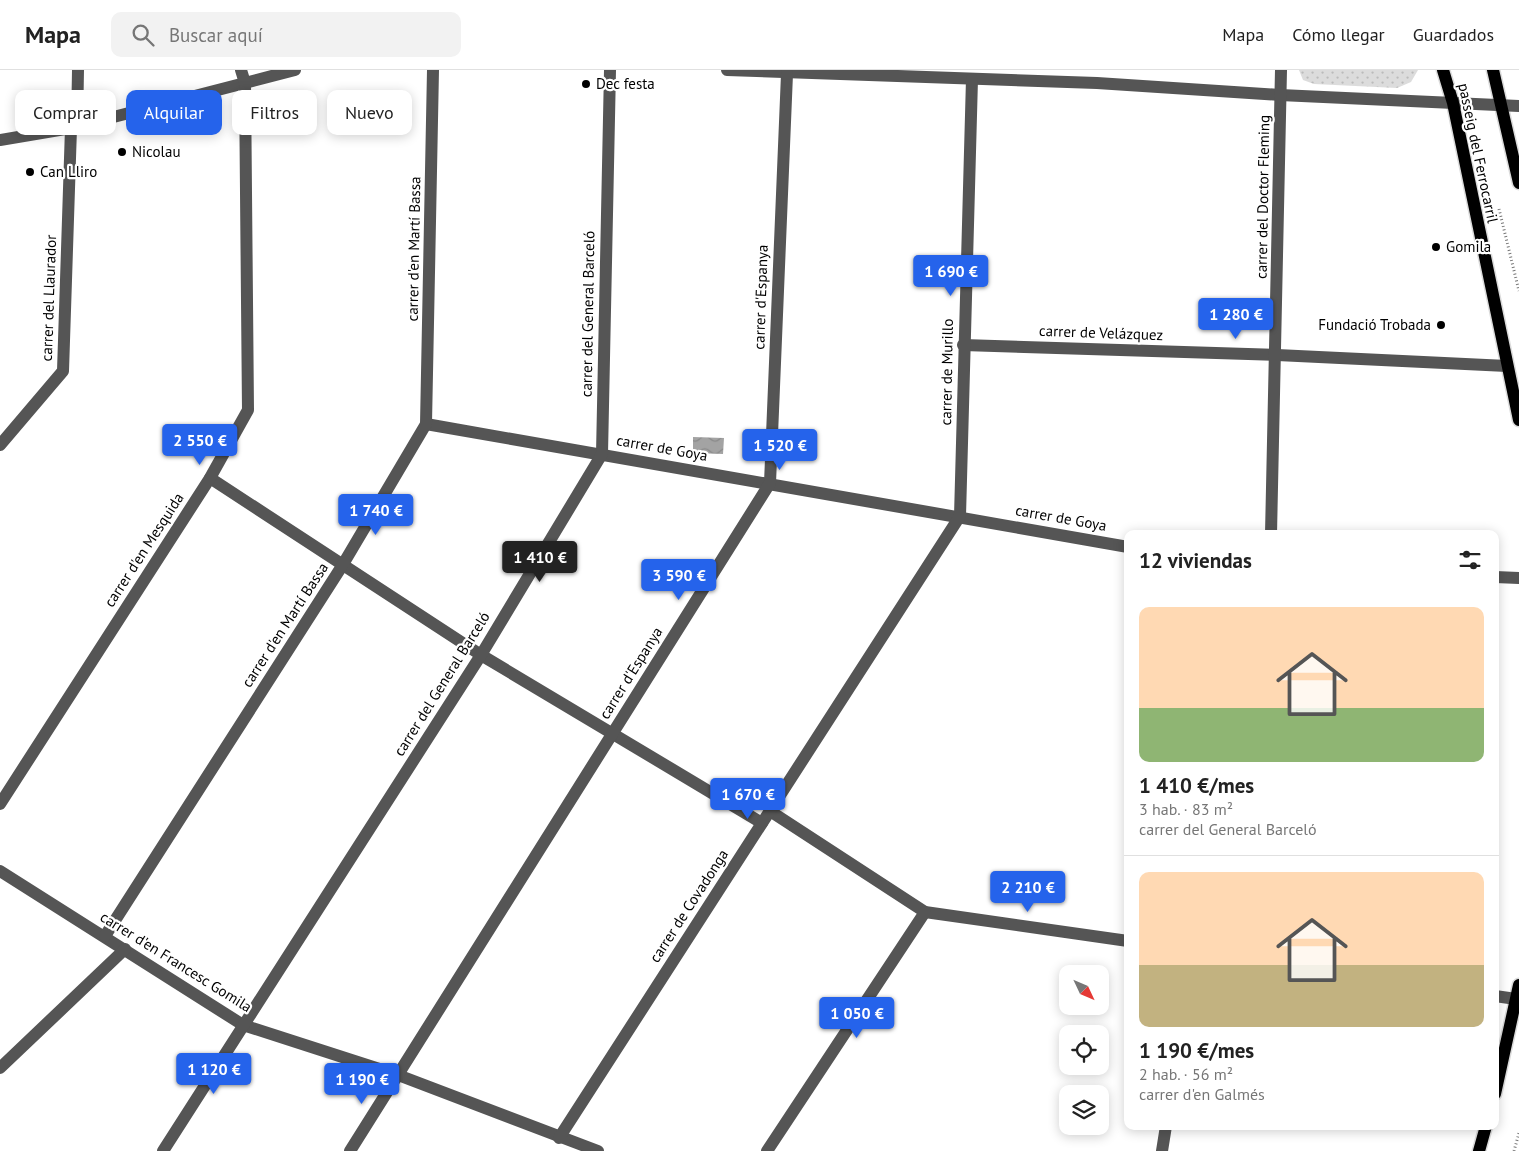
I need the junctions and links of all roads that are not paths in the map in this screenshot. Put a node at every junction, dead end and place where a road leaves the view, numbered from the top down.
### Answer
1 (78, 70) edge
2 (240, 70) edge
3 (295, 70) edge
4 (433, 70) edge
5 (610, 70) edge
6 (727, 70) edge
7 (1098, 70) edge
8 (1281, 70) edge
9 (1443, 70) edge
10 (1493, 70) edge
11 (787, 74) junction
12 (932, 74) edge
13 (972, 79) junction
14 (245, 83) junction
15 (1097, 83) junction
16 (77, 90) edge
17 (1280, 95) junction
18 (1453, 104) junction
19 (1500, 105) junction
20 (1519, 106) edge
21 (116, 117) edge
22 (31, 135) edge
23 (74, 135) edge
24 (0, 140) edge
25 (1519, 183) edge
26 (963, 345) junction
27 (1277, 355) junction
28 (1507, 366) junction
29 (1519, 420) edge
30 (426, 424) junction
31 (0, 445) edge
32 (602, 454) junction
33 (210, 478) junction
34 (770, 483) junction
35 (960, 516) junction
36 (1271, 530) edge
37 (1124, 546) edge
38 (342, 566) junction
39 (1499, 577) edge
40 (1519, 578) edge
41 (481, 655) junction
42 (612, 735) junction
43 (0, 804) edge
44 (770, 811) junction
45 (762, 823) junction
46 (0, 871) edge
47 (925, 912) junction
48 (105, 936) junction
49 (1124, 940) edge
50 (124, 949) junction
51 (1519, 985) edge
52 (1499, 997) edge
53 (1516, 999) junction
54 (242, 1025) junction
55 (0, 1068) edge
56 (398, 1075) junction
57 (1499, 1076) edge
58 (1165, 1130) edge
59 (1485, 1130) edge
60 (559, 1138) junction
61 (163, 1151) edge
62 (350, 1151) edge
63 (598, 1151) edge
64 (766, 1151) edge
65 (1162, 1151) edge
66 (1479, 1151) edge

1 - 16 street, carrer del Llaurador
2 - 14 street
3 - 14 street
4 - 30 street, carrer d'en Martí Bassa
5 - 32 street, carrer del General Barceló
6 - 11 street
7 - 15 street
8 - 17 street, carrer del Doctor Fleming
9 - 18 main road, passeig del Ferrocarril
10 - 19 main road
11 - 12 street
11 - 34 street, carrer d'Espanya
12 - 13 street
13 - 15 street
13 - 26 street, carrer de Murillo
14 - 21 street
14 - 33 street, carrer d'en Mesquida
15 - 17 street
17 - 18 street
17 - 27 street, carrer del Doctor Fleming
18 - 19 street
18 - 28 main road, passeig del Ferrocarril
19 - 20 street
19 - 25 main road
22 - 24 street
23 - 31 street, carrer del Llaurador
26 - 27 street, carrer de Velázquez
26 - 35 street, carrer de Murillo
27 - 28 street, carrer de Velázquez
27 - 36 street, carrer del Doctor Fleming
28 - 29 main road, passeig del Ferrocarril
30 - 32 street, carrer de Goya
30 - 38 street, carrer d'en Martí Bassa
32 - 34 street, carrer de Goya
32 - 41 street, carrer del General Barceló
33 - 38 street
33 - 43 street, carrer d'en Mesquida
34 - 35 street, carrer de Goya
34 - 42 street, carrer d'Espanya
35 - 37 street, carrer de Goya
35 - 44 street, carrer de Covadonga
38 - 41 street
38 - 48 street, carrer d'en Martí Bassa
39 - 40 street
41 - 42 street
41 - 54 street, carrer del General Barceló
42 - 45 street
42 - 56 street, carrer d'Espanya
44 - 45 street, carrer de Covadonga
44 - 47 street
45 - 60 street, carrer de Covadonga
46 - 48 street, carrer d'en Francesc Gomila
47 - 49 street
47 - 64 street
48 - 50 street, carrer d'en Francesc Gomila
50 - 54 street, carrer d'en Francesc Gomila
50 - 55 street
51 - 53 main road
52 - 53 street
53 - 57 main road
54 - 56 street, carrer d'en Francesc Gomila
54 - 61 street, carrer del General Barceló
56 - 60 street, carrer d'en Francesc Gomila
56 - 62 street, carrer d'Espanya
58 - 65 street
59 - 66 main road
60 - 63 street, carrer d'en Francesc Gomila

